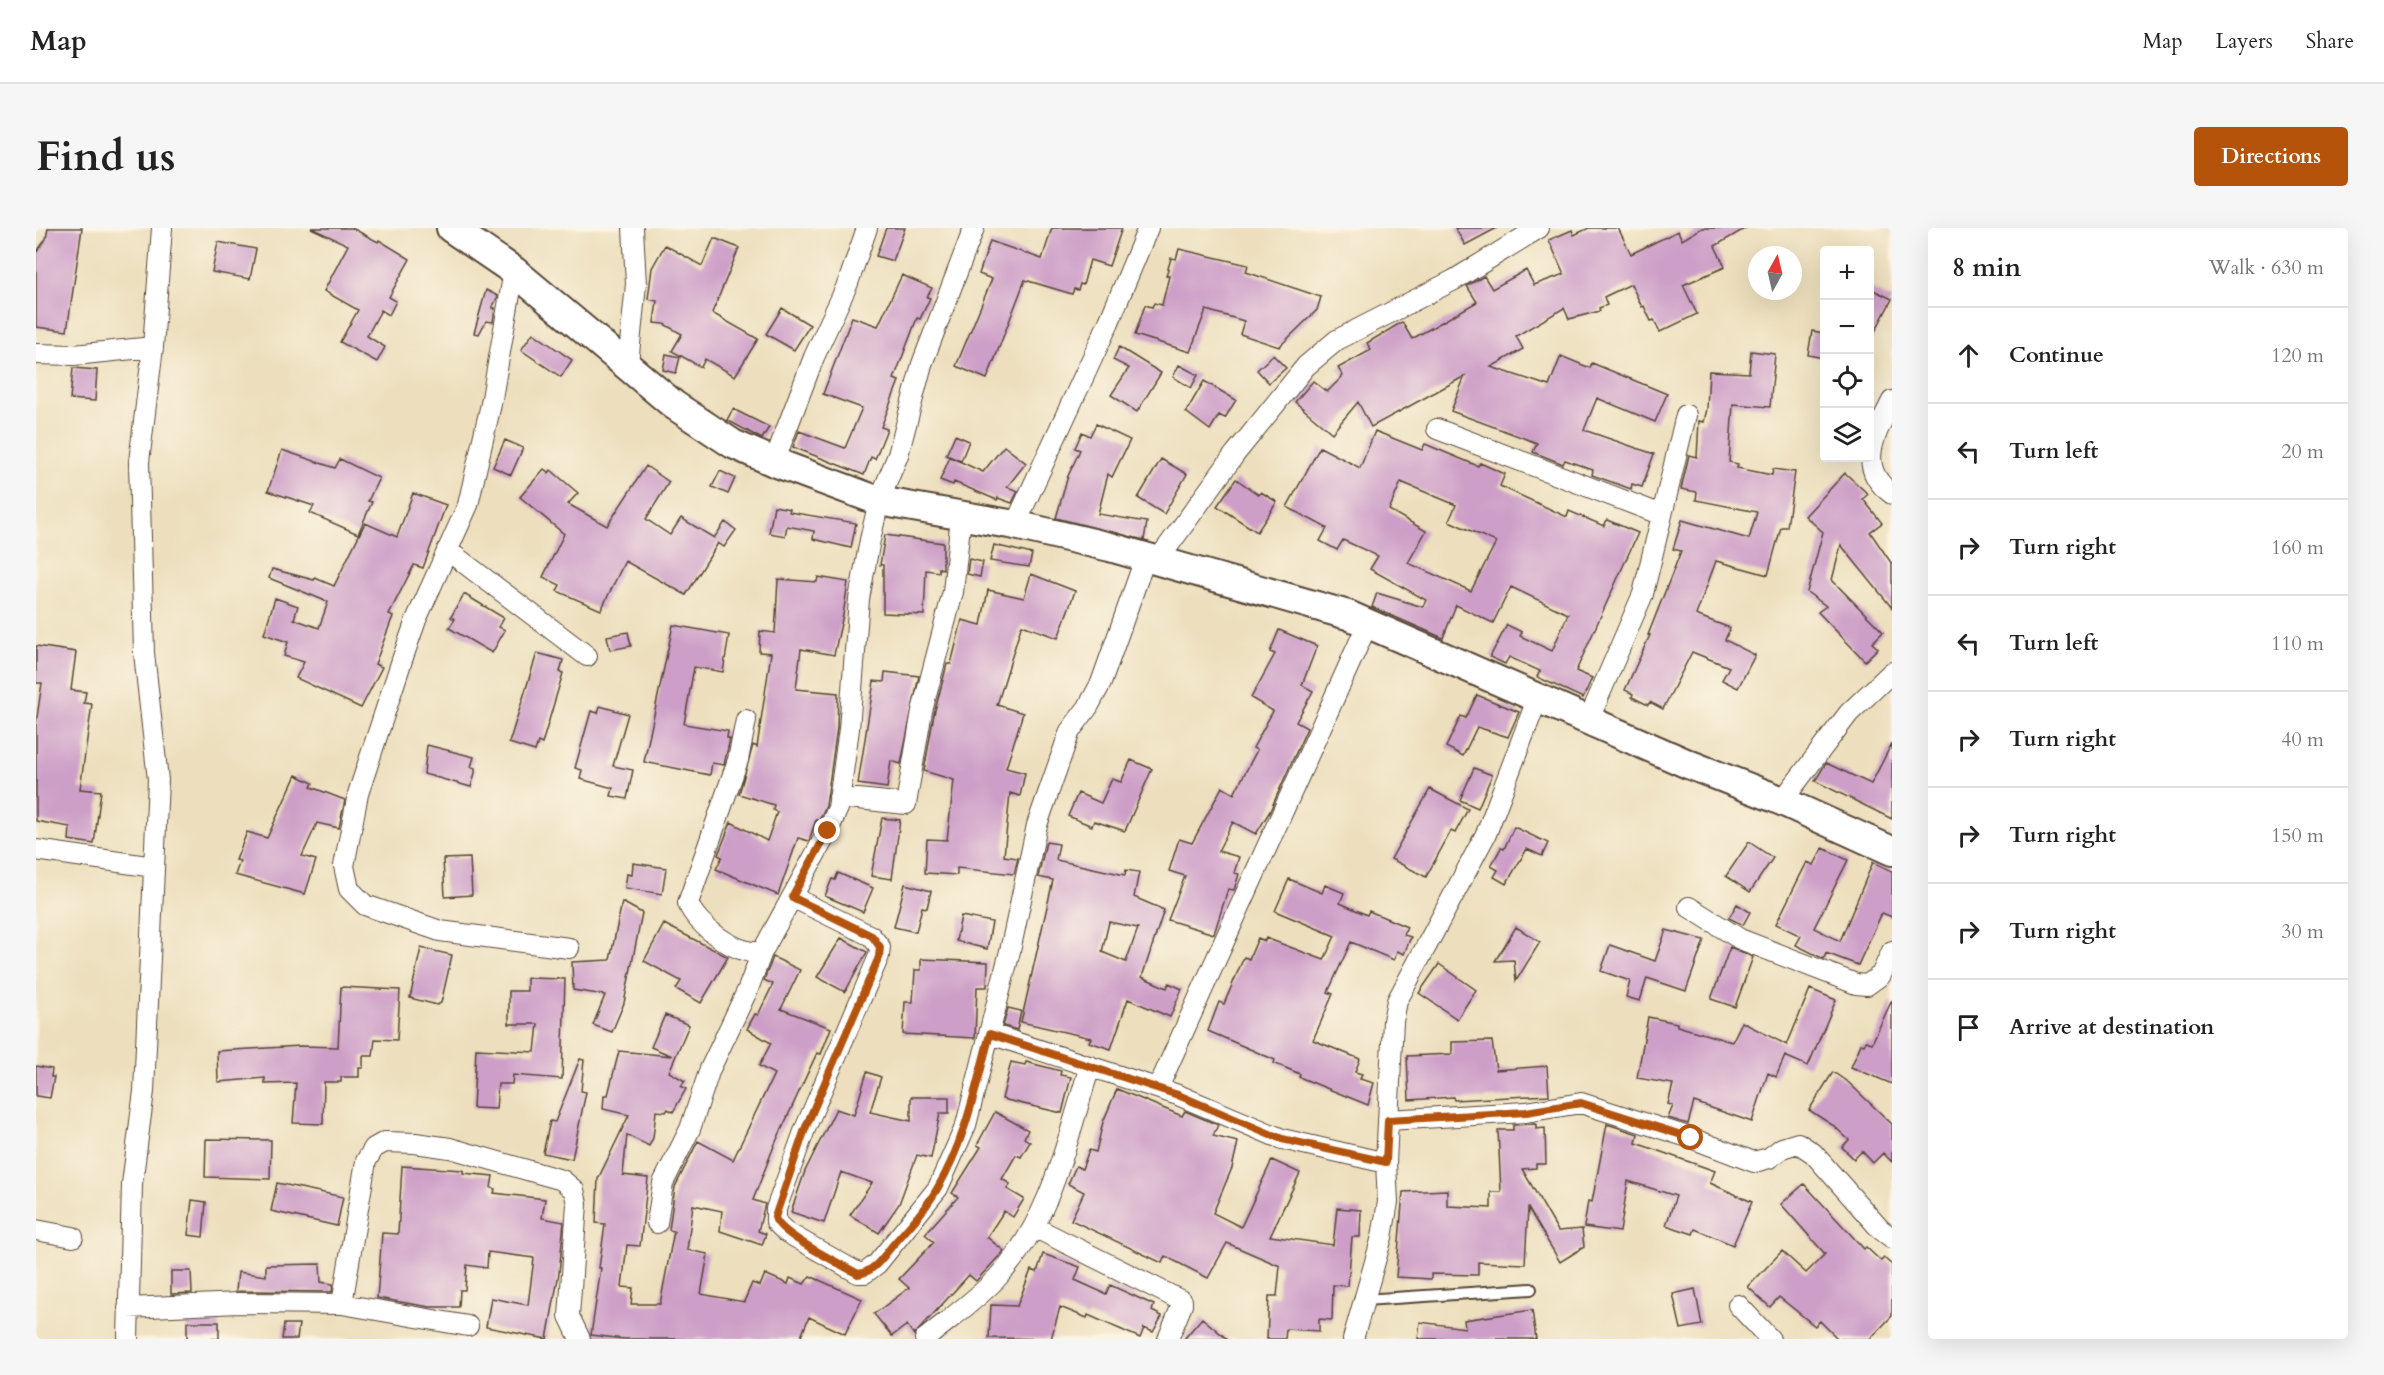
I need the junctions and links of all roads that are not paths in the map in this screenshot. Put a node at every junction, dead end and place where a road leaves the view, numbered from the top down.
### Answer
1 (162, 228) edge
2 (451, 228) edge
3 (633, 228) edge
4 (867, 228) edge
5 (974, 228) edge
6 (1148, 228) edge
7 (1536, 229) edge
8 (514, 271) junction
9 (153, 347) junction
10 (36, 354) edge
11 (628, 364) junction
12 (1892, 400) edge
13 (1686, 415) dead end
14 (1437, 429) dead end
15 (774, 462) junction
16 (1892, 494) edge
17 (879, 501) junction
18 (1662, 515) junction
19 (961, 516) junction
20 (1015, 525) junction
21 (447, 550) junction
22 (1152, 558) junction
23 (1368, 623) junction
24 (587, 656) dead end
25 (1892, 672) edge
26 (1539, 697) junction
27 (1588, 719) junction
28 (746, 720) dead end
29 (839, 797) junction
30 (1782, 801) junction
31 (36, 850) edge
32 (1892, 851) edge
33 (154, 867) junction
34 (792, 897) junction
35 (1689, 907) dead end
36 (569, 948) dead end
37 (1892, 951) edge
38 (762, 952) junction
39 (990, 1034) junction
40 (1090, 1066) junction
41 (1158, 1088) junction
42 (1388, 1120) junction
43 (1386, 1162) junction
44 (657, 1223) dead end
45 (1034, 1227) junction
46 (36, 1230) edge
47 (73, 1238) dead end
48 (1892, 1239) edge
49 (1531, 1289) dead end
50 (1364, 1300) junction
51 (342, 1304) junction
52 (1738, 1305) dead end
53 (128, 1308) junction
54 (468, 1326) dead end
55 (128, 1339) edge
56 (580, 1339) edge
57 (926, 1339) edge
58 (1168, 1339) edge
59 (1353, 1339) edge
60 (1770, 1339) edge

1 - 9 street
2 - 8 street
3 - 11 street
4 - 15 street
5 - 17 street
6 - 20 street
7 - 22 street
8 - 11 street
8 - 21 street
9 - 10 street
9 - 33 street
11 - 15 street
12 - 16 street
13 - 18 street
14 - 18 street
15 - 17 street
17 - 19 street
17 - 29 street
18 - 27 street
19 - 20 street
19 - 29 street
20 - 22 street
21 - 24 street
21 - 36 street
22 - 23 street
22 - 39 street
23 - 26 street
23 - 41 street
25 - 30 street
26 - 27 street
26 - 42 street
27 - 30 street
28 - 38 street
29 - 34 street
30 - 32 street
31 - 33 street
33 - 53 street
34 - 38 street
34 - 39 street
35 - 37 street
38 - 44 street
39 - 40 street
40 - 41 street
40 - 45 street
41 - 43 street
42 - 43 street
42 - 48 street
43 - 50 street
45 - 57 street
45 - 58 street
46 - 47 street
49 - 50 lane
50 - 59 street
51 - 53 street
51 - 54 street
51 - 56 street
52 - 60 street
53 - 55 street

